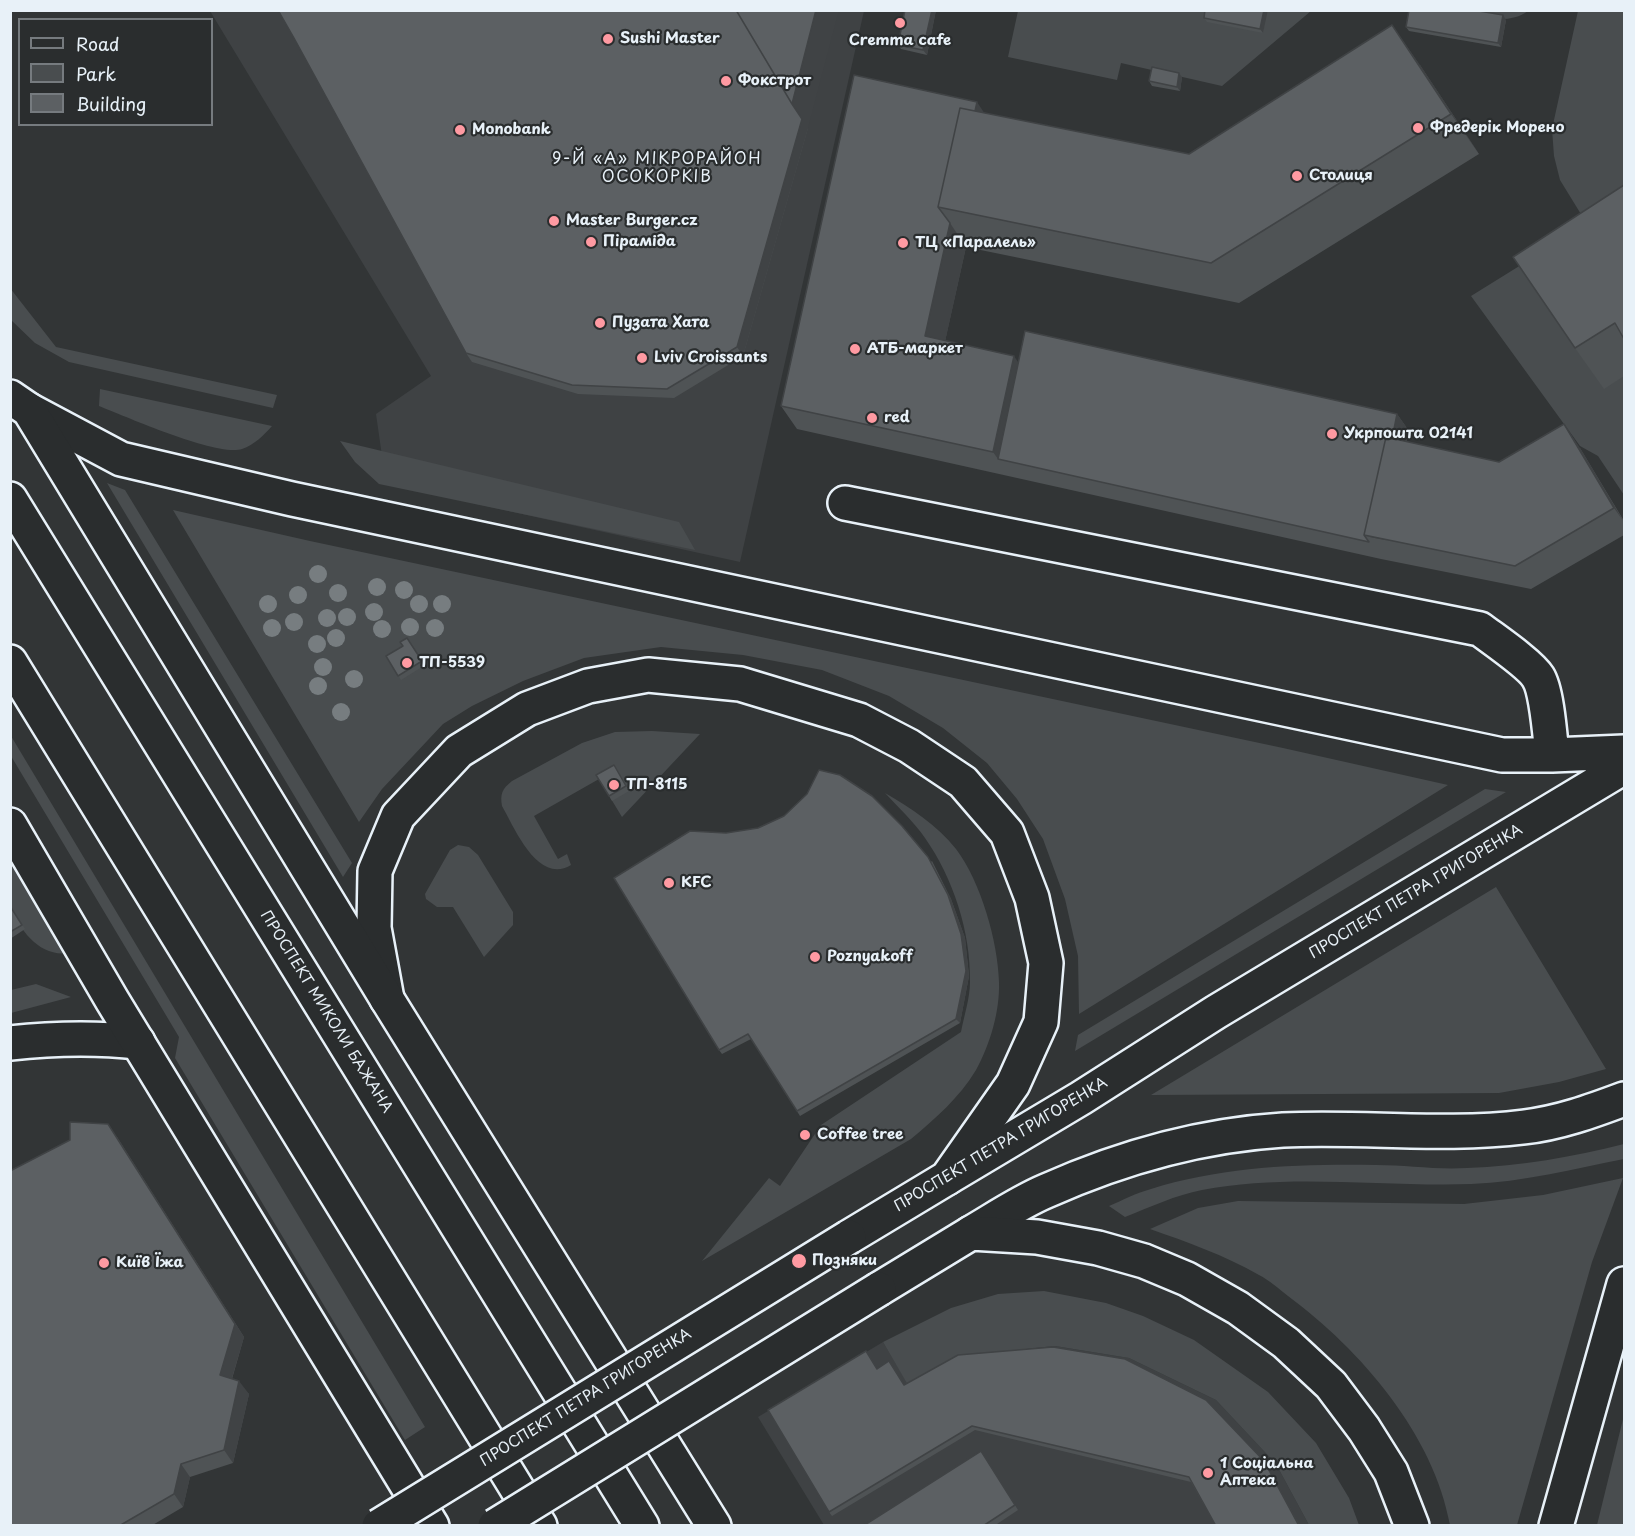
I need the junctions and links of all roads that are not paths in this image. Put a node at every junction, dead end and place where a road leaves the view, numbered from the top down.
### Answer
1 (20, 404) edge
2 (10, 499) edge
3 (845, 503) dead end
4 (10, 662) edge
5 (1624, 752) edge
6 (1552, 755) junction
7 (1624, 767) edge
8 (10, 825) edge
9 (387, 999) junction
10 (138, 1042) junction
11 (10, 1043) edge
12 (1624, 1099) edge
13 (947, 1178) junction
14 (971, 1233) junction
15 (1624, 1284) edge
16 (379, 1526) edge
17 (432, 1526) edge
18 (495, 1526) edge
19 (540, 1526) edge
20 (642, 1526) edge
21 (714, 1526) edge
22 (1412, 1526) edge
23 (1556, 1526) edge

1 - 6 main road
1 - 9 main road
2 - 20 main road, ПРОСПЕКТ МИКОЛИ БАЖАНА
3 - 6 main road
4 - 19 main road
5 - 6 main road
7 - 13 main road, ПРОСПЕКТ ПЕТРА ГРИГОРЕНКА
8 - 10 main road
9 - 13 main road
9 - 21 main road
10 - 11 main road
10 - 17 main road
12 - 14 main road
13 - 16 main road, ПРОСПЕКТ ПЕТРА ГРИГОРЕНКА, bridge
14 - 18 main road, bridge
14 - 22 main road
15 - 23 main road

